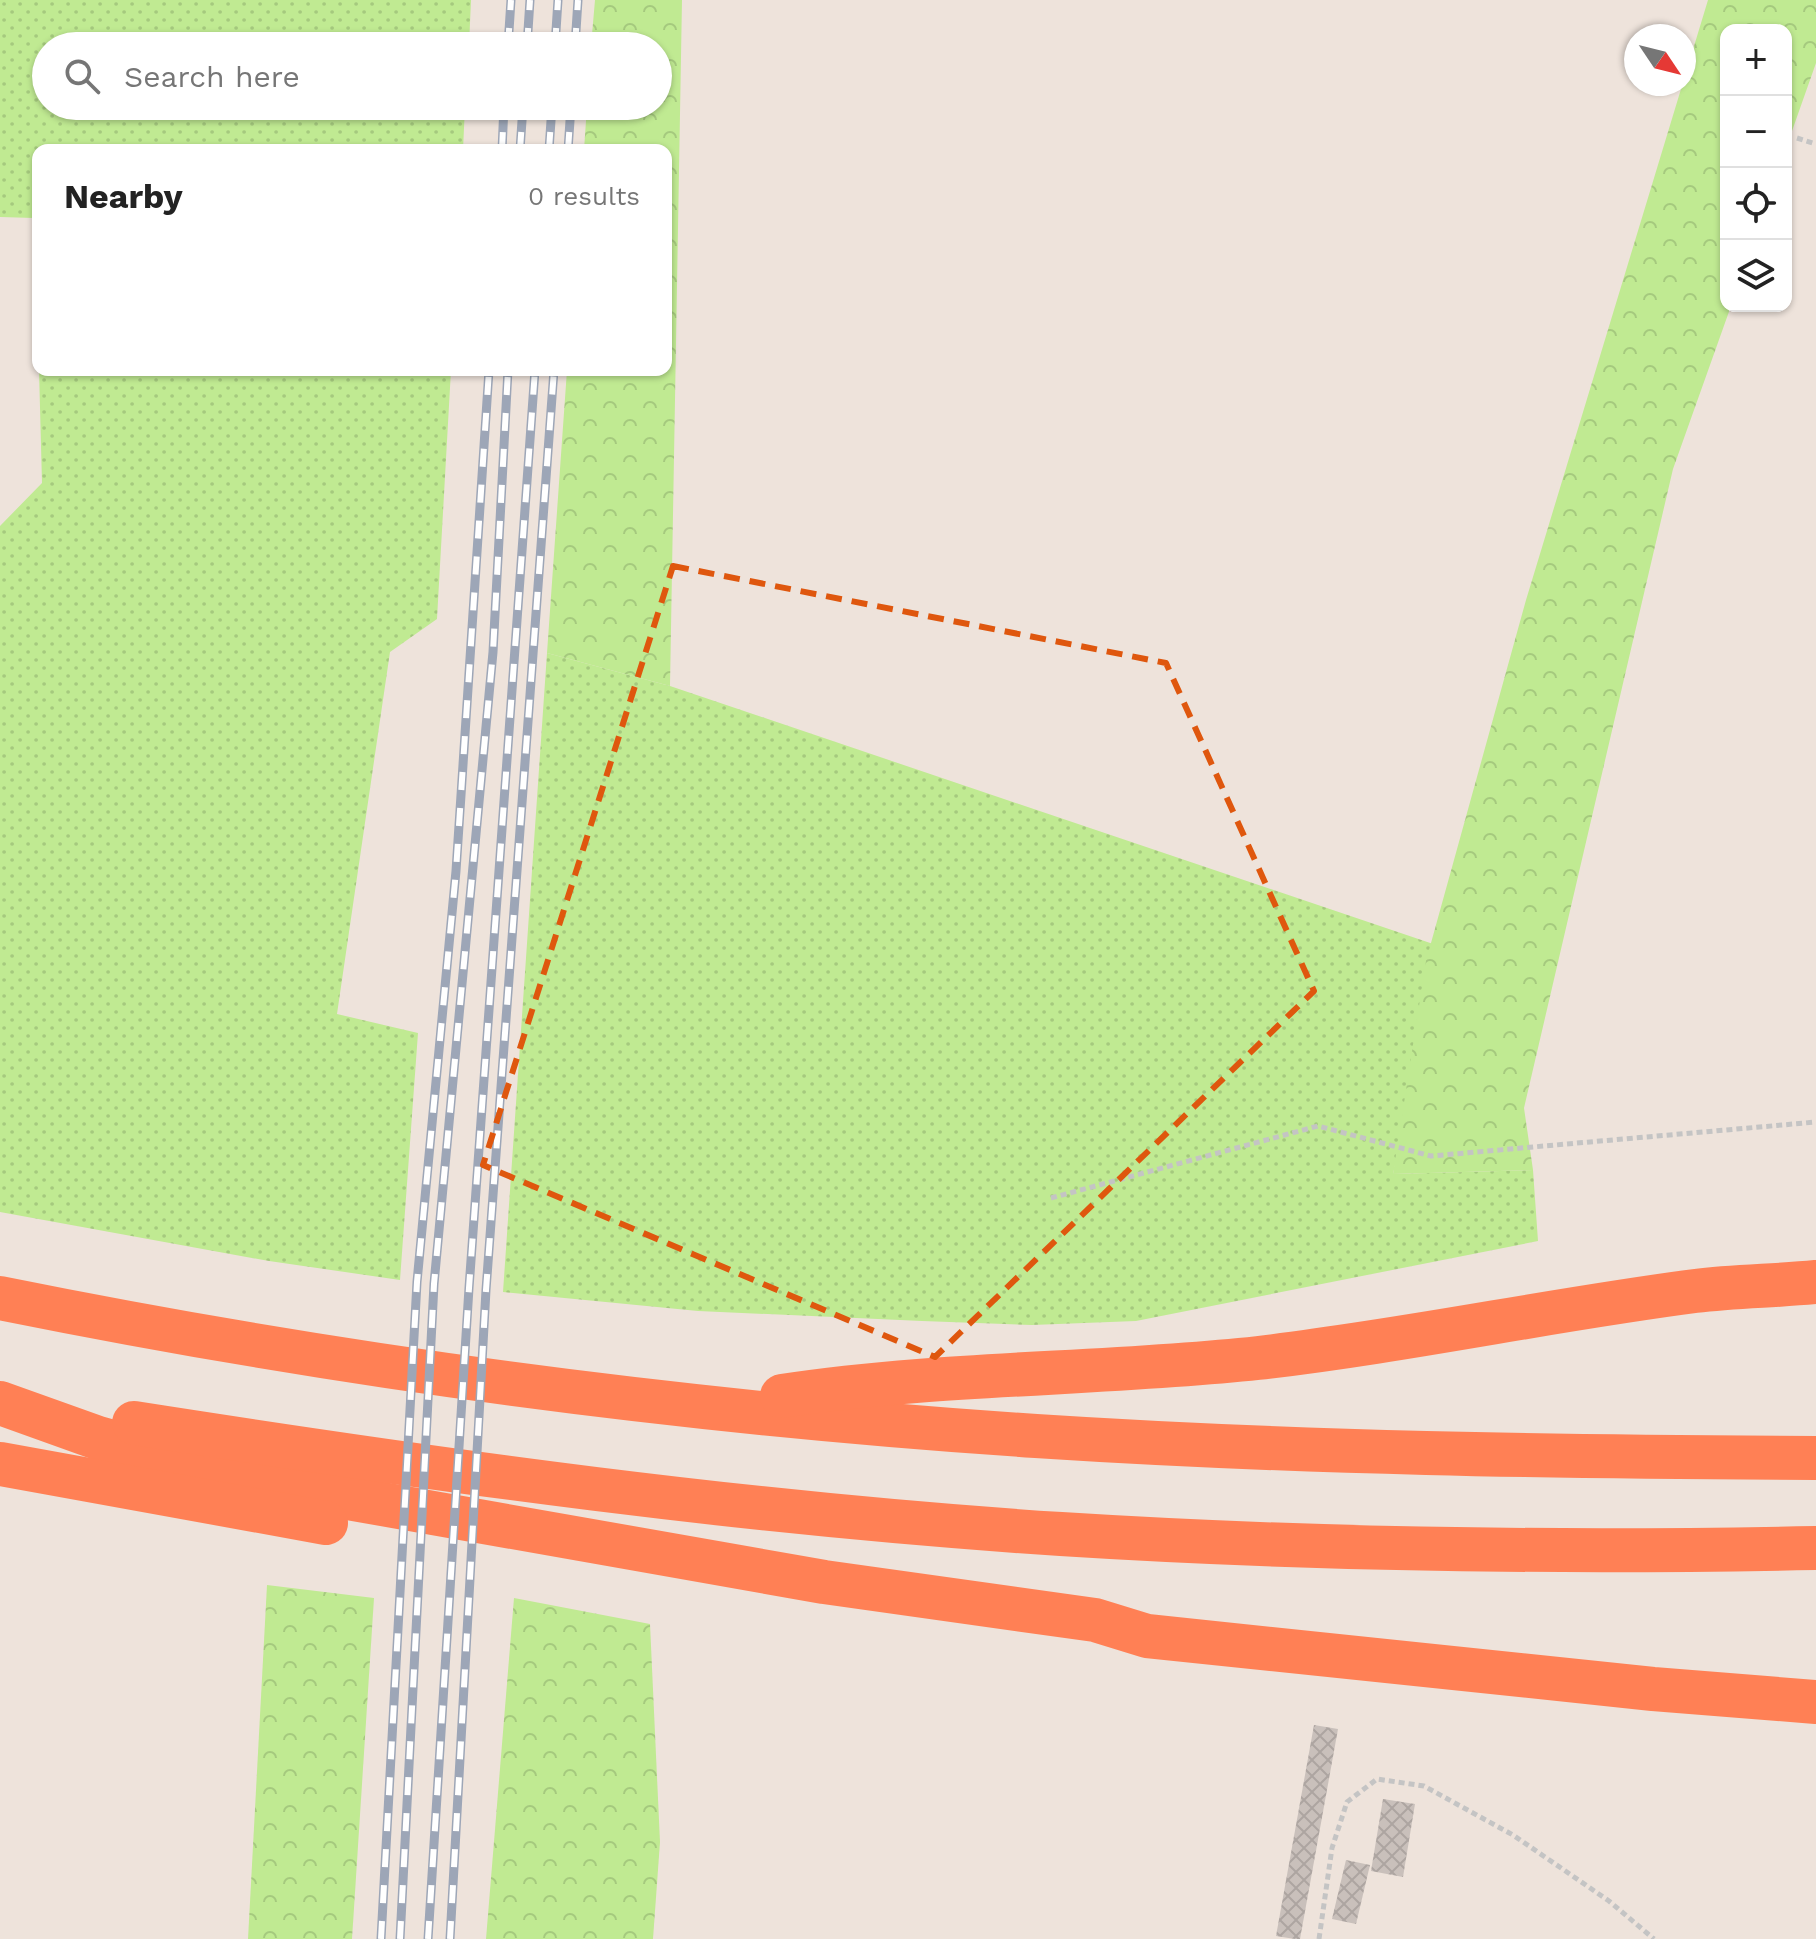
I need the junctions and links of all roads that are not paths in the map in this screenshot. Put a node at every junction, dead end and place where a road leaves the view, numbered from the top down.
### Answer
1 (1816, 1282) edge
2 (0, 1298) edge
3 (0, 1401) edge
4 (716, 1406) junction
5 (1816, 1458) edge
6 (0, 1464) edge
7 (1816, 1548) edge
8 (1147, 1636) junction
9 (1816, 1702) edge

1 - 4 highway
2 - 4 highway
3 - 7 highway
3 - 8 highway
4 - 5 highway
6 - 8 highway
8 - 9 highway

